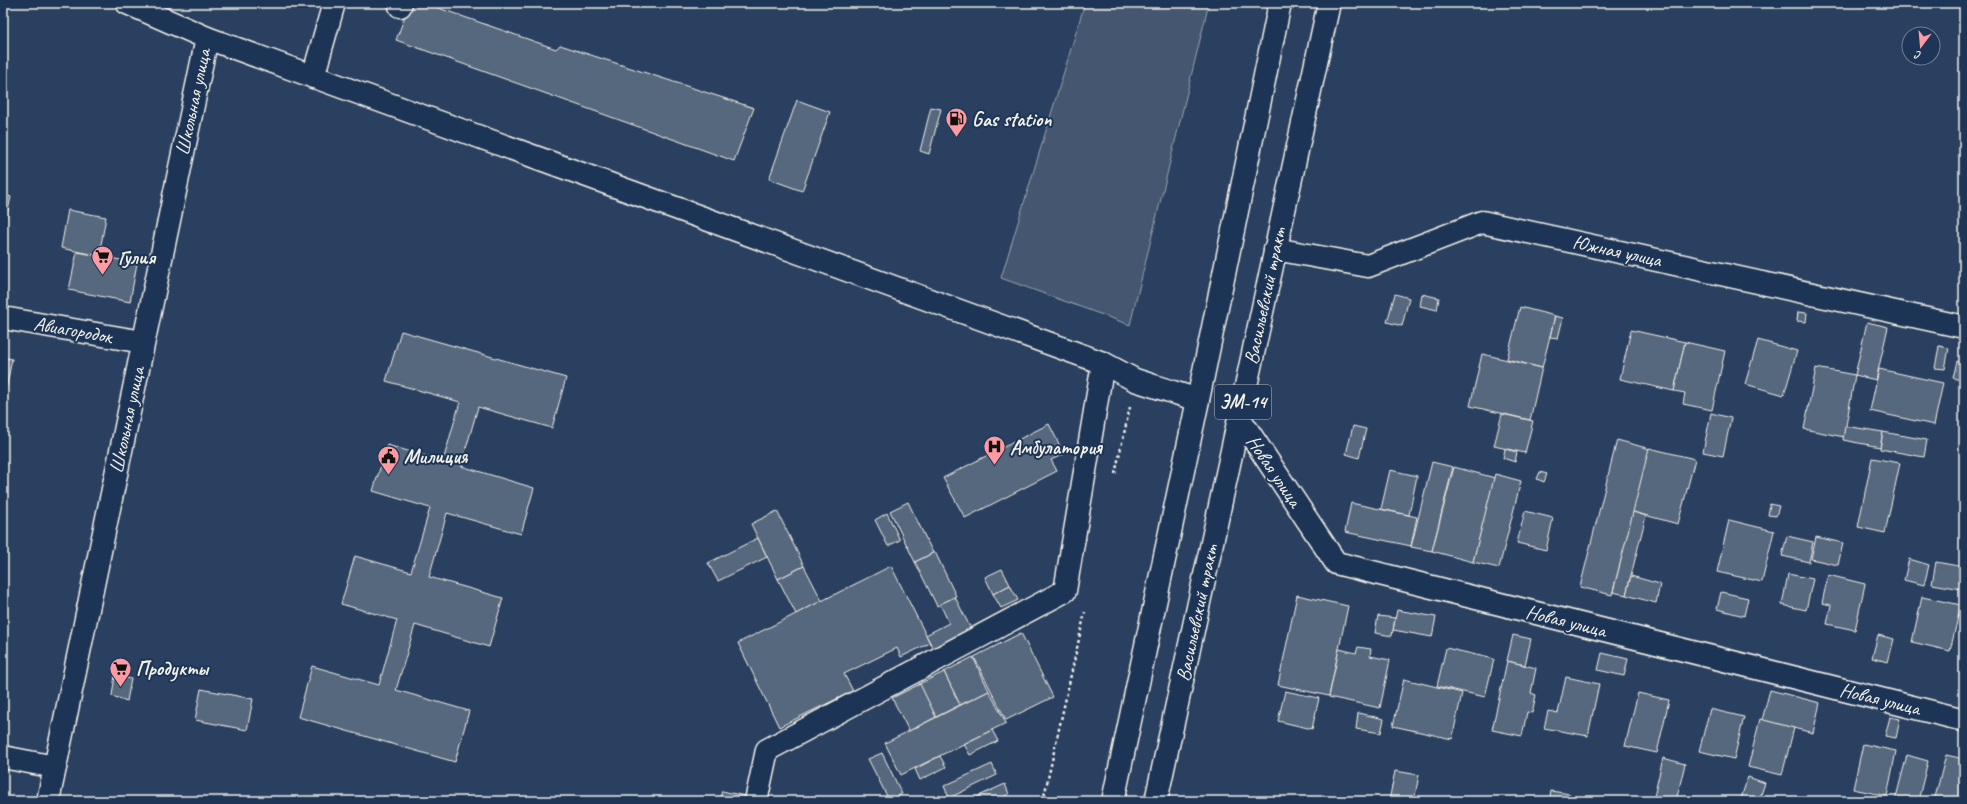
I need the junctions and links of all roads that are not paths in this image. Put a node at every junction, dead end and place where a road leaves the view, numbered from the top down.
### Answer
1 (126, 3) edge
2 (334, 3) edge
3 (1280, 3) edge
4 (1329, 3) edge
5 (207, 38) junction
6 (313, 76) junction
7 (1275, 249) junction
8 (3, 318) edge
9 (1964, 327) edge
10 (143, 342) junction
11 (1103, 364) junction
12 (1198, 400) junction
13 (1240, 419) junction
14 (1964, 720) edge
15 (3, 757) edge
16 (55, 767) junction
17 (48, 801) edge
18 (756, 801) edge
19 (1113, 801) edge
20 (1156, 801) edge

1 - 5 street
2 - 6 street
3 - 12 street, ЭМ-14
4 - 7 street, Васильевский тракт / ЭМ-14
5 - 6 street
5 - 10 street, Школьная улица
6 - 11 street
7 - 9 street, Южная улица
7 - 13 street, Васильевский тракт / ЭМ-14
8 - 10 street, Авиагородок
10 - 16 street, Школьная улица
11 - 12 street
11 - 18 street
12 - 19 street, ЭМ-14
13 - 14 street, Новая улица
13 - 20 street, Васильевский тракт / ЭМ-14
15 - 16 street
16 - 17 street, Школьная улица

